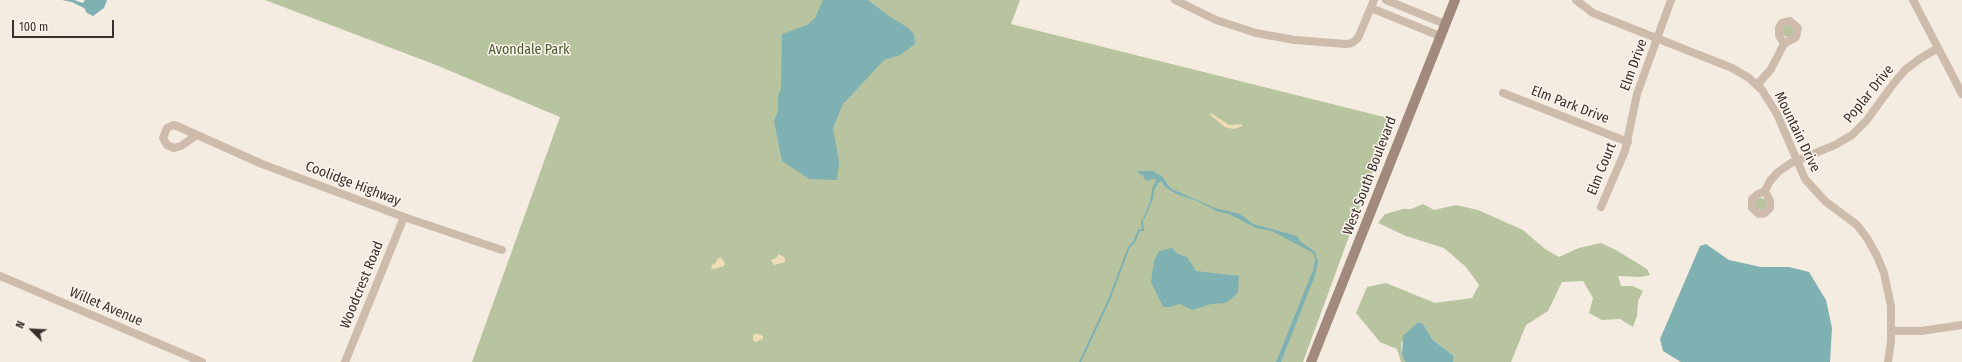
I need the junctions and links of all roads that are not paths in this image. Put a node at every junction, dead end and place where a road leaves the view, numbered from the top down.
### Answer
1 (1175, 0) edge
2 (1386, 0) edge
3 (1455, 0) edge
4 (1576, 0) edge
5 (1671, 0) edge
6 (1913, 0) edge
7 (1373, 4) edge
8 (1445, 24) junction
9 (1440, 36) junction
10 (1658, 39) junction
11 (1784, 44) dead end
12 (1938, 48) junction
13 (1757, 85) junction
14 (1503, 93) dead end
15 (1962, 94) edge
16 (197, 135) dead end
17 (1628, 142) junction
18 (1796, 162) junction
19 (1765, 191) dead end
20 (1601, 207) dead end
21 (404, 217) junction
22 (502, 250) dead end
23 (0, 276) edge
24 (1962, 325) edge
25 (1892, 331) junction
26 (202, 362) edge
27 (345, 362) edge
28 (1311, 362) edge
29 (1888, 362) edge

1 - 7 street
2 - 8 street
3 - 8 main road, West South Boulevard
4 - 10 street, Mountain Drive
5 - 10 street, Elm Drive
6 - 12 street
7 - 9 street
8 - 9 main road, West South Boulevard
9 - 28 main road, West South Boulevard
10 - 13 street, Mountain Drive
10 - 17 street, Elm Drive
11 - 13 street
12 - 15 street
12 - 18 street, Poplar Drive
13 - 18 street, Mountain Drive
14 - 17 street, Elm Park Drive
16 - 21 street, Coolidge Highway
17 - 20 street, Elm Court
18 - 19 street, Poplar Drive
18 - 25 street, Mountain Drive
21 - 22 street, Coolidge Highway
21 - 27 street, Woodcrest Road
23 - 26 street, Willet Avenue
24 - 25 street
25 - 29 street, Mountain Drive

